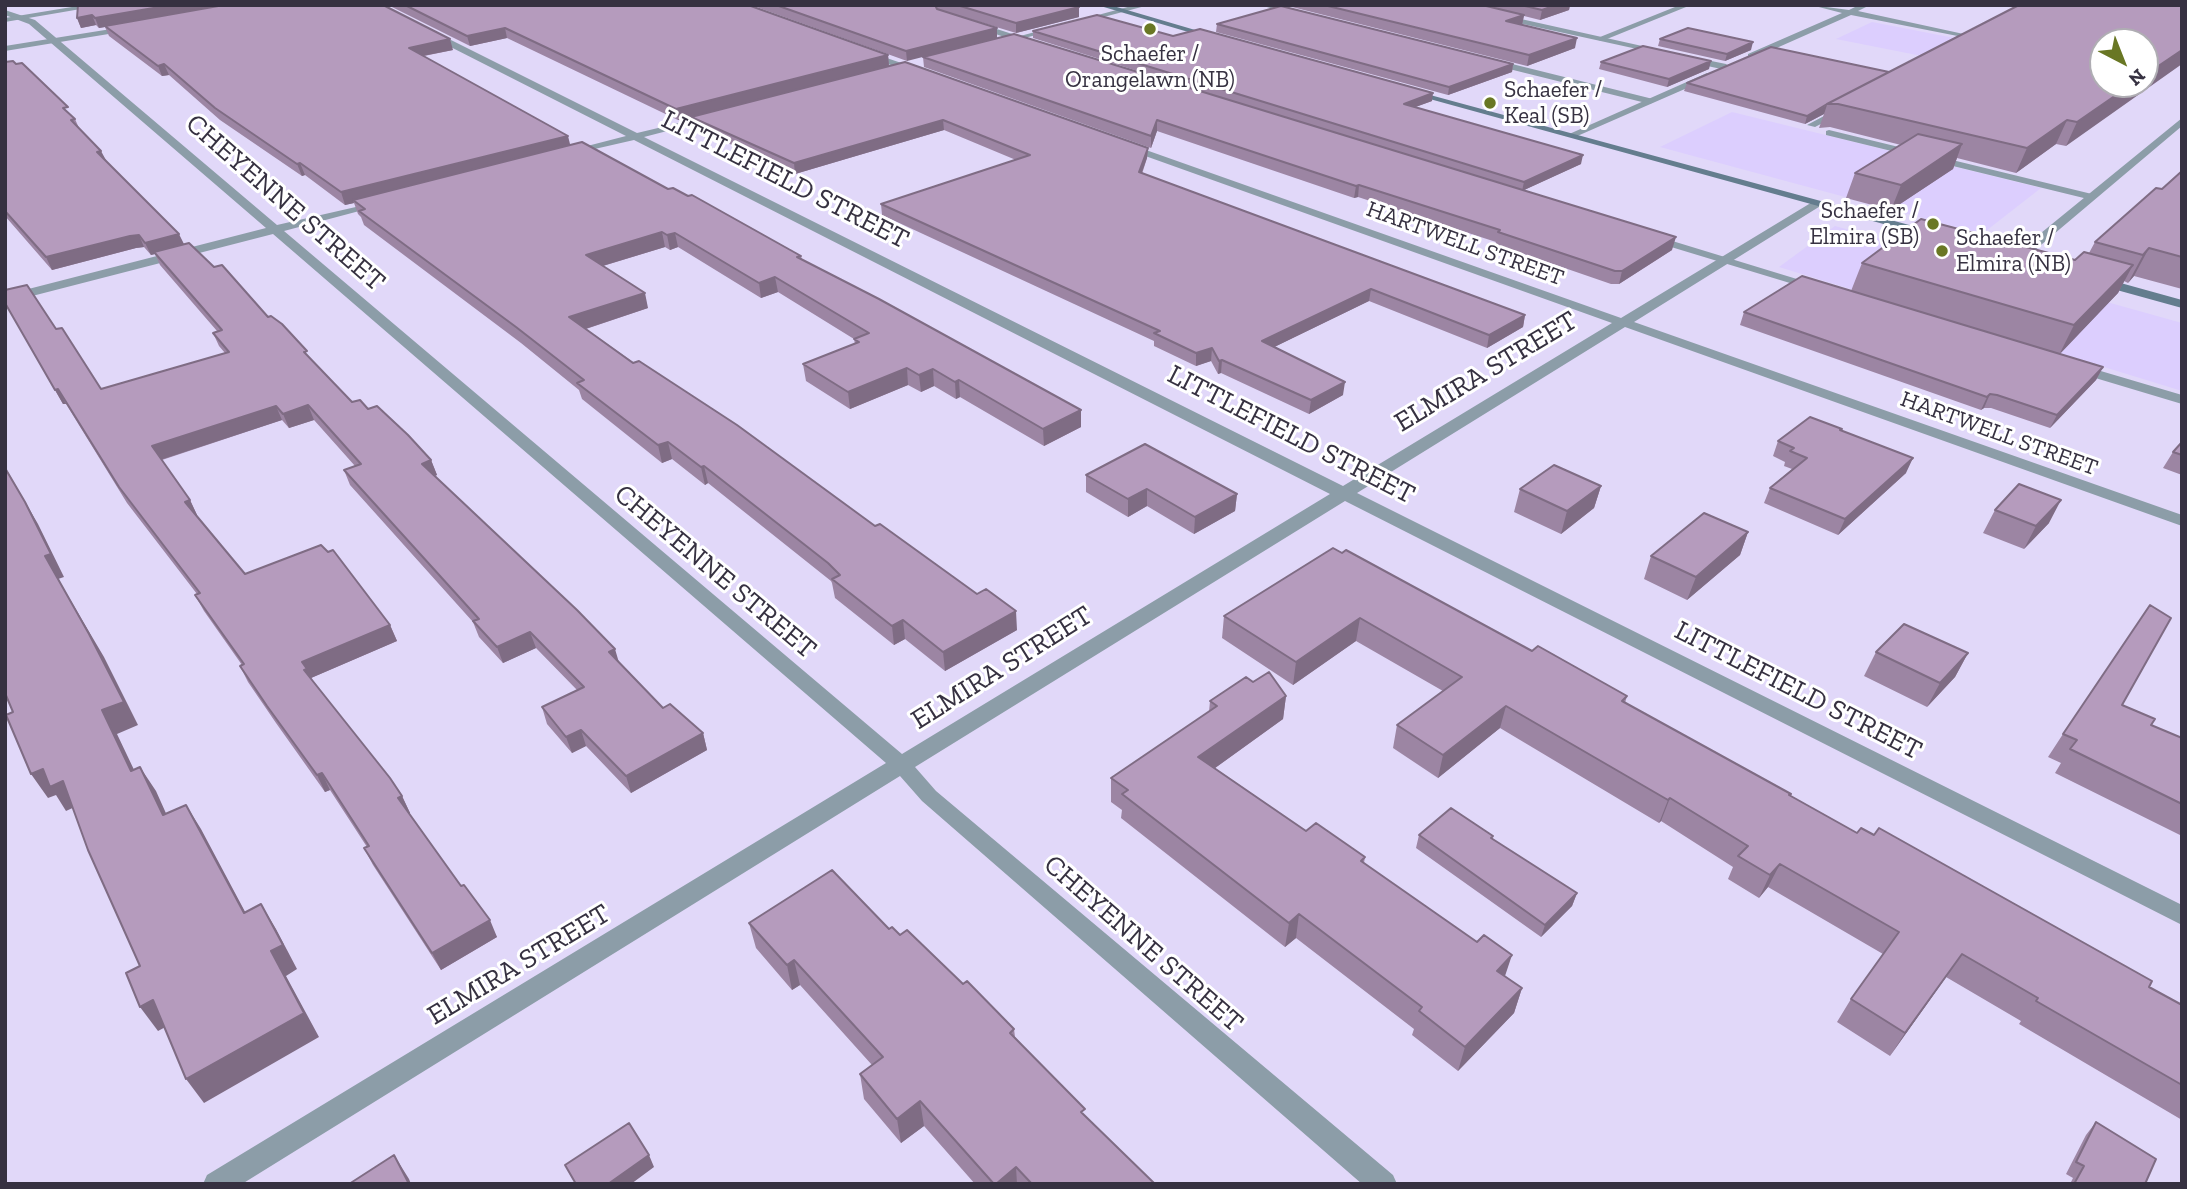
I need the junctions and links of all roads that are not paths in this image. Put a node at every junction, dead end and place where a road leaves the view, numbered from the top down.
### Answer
1 (100, 5) edge
2 (1101, 5) edge
3 (1145, 5) edge
4 (1264, 5) edge
5 (1687, 5) edge
6 (1815, 5) edge
7 (1866, 5) edge
8 (1122, 11) junction
9 (1850, 12) junction
10 (1492, 14) edge
11 (1304, 15) edge
12 (11, 17) edge
13 (967, 22) edge
14 (145, 26) edge
15 (417, 26) edge
16 (1990, 31) edge
17 (1018, 38) junction
18 (1978, 38) junction
19 (1599, 39) junction
20 (54, 41) junction
21 (1230, 41) edge
22 (992, 44) edge
23 (1966, 44) edge
24 (5, 49) edge
25 (855, 49) edge
26 (1049, 49) edge
27 (1477, 58) edge
28 (929, 60) edge
29 (904, 67) junction
30 (1726, 67) junction
31 (887, 71) edge
32 (933, 77) edge
33 (1399, 88) edge
34 (1650, 101) junction
35 (1847, 107) edge
36 (725, 113) edge
37 (2182, 121) edge
38 (1812, 125) edge
39 (1829, 133) edge
40 (1572, 135) junction
41 (635, 136) junction
42 (1116, 142) edge
43 (557, 157) edge
44 (2092, 197) junction
45 (385, 201) edge
46 (1818, 203) junction
47 (275, 230) junction
48 (1635, 233) edge
49 (1945, 238) edge
50 (2006, 255) edge
51 (2018, 258) junction
52 (1725, 260) junction
53 (2031, 262) edge
54 (2094, 279) edge
55 (1829, 291) edge
56 (5, 299) edge
57 (2182, 304) edge
58 (1624, 322) junction
59 (2063, 363) edge
60 (2182, 400) edge
61 (1344, 494) junction
62 (2182, 522) edge
63 (902, 765) junction
64 (2182, 916) edge
65 (217, 1184) edge
66 (1383, 1184) edge

1 - 12 street
2 - 8 main road
3 - 8 street
4 - 11 street
5 - 19 street
6 - 9 street
7 - 9 street
8 - 17 street
8 - 21 main road
9 - 18 street
9 - 30 street
10 - 19 street
12 - 20 street, CHEYENNE STREET
13 - 17 street
14 - 20 street
15 - 41 street, LITTLEFIELD STREET
16 - 18 street
17 - 22 street
17 - 26 street
18 - 23 street
19 - 30 street
20 - 24 street
20 - 47 street, CHEYENNE STREET
25 - 29 street
27 - 34 street
28 - 29 street
29 - 31 street
29 - 32 street
30 - 34 street
33 - 40 main road
34 - 40 street
35 - 38 street
36 - 41 street
37 - 44 street
39 - 44 street
40 - 46 main road
41 - 43 street
41 - 61 street, LITTLEFIELD STREET
42 - 58 street, HARTWELL STREET
44 - 51 street
45 - 47 street
46 - 49 main road
46 - 52 street, ELMIRA STREET
47 - 56 street
47 - 63 street, CHEYENNE STREET
48 - 52 street
50 - 51 main road
51 - 53 main road
52 - 55 street
52 - 58 street, ELMIRA STREET
54 - 57 main road
58 - 61 street, ELMIRA STREET
58 - 62 street, HARTWELL STREET
59 - 60 street
61 - 63 street, ELMIRA STREET
61 - 64 street, LITTLEFIELD STREET
63 - 65 street, ELMIRA STREET
63 - 66 street, CHEYENNE STREET

